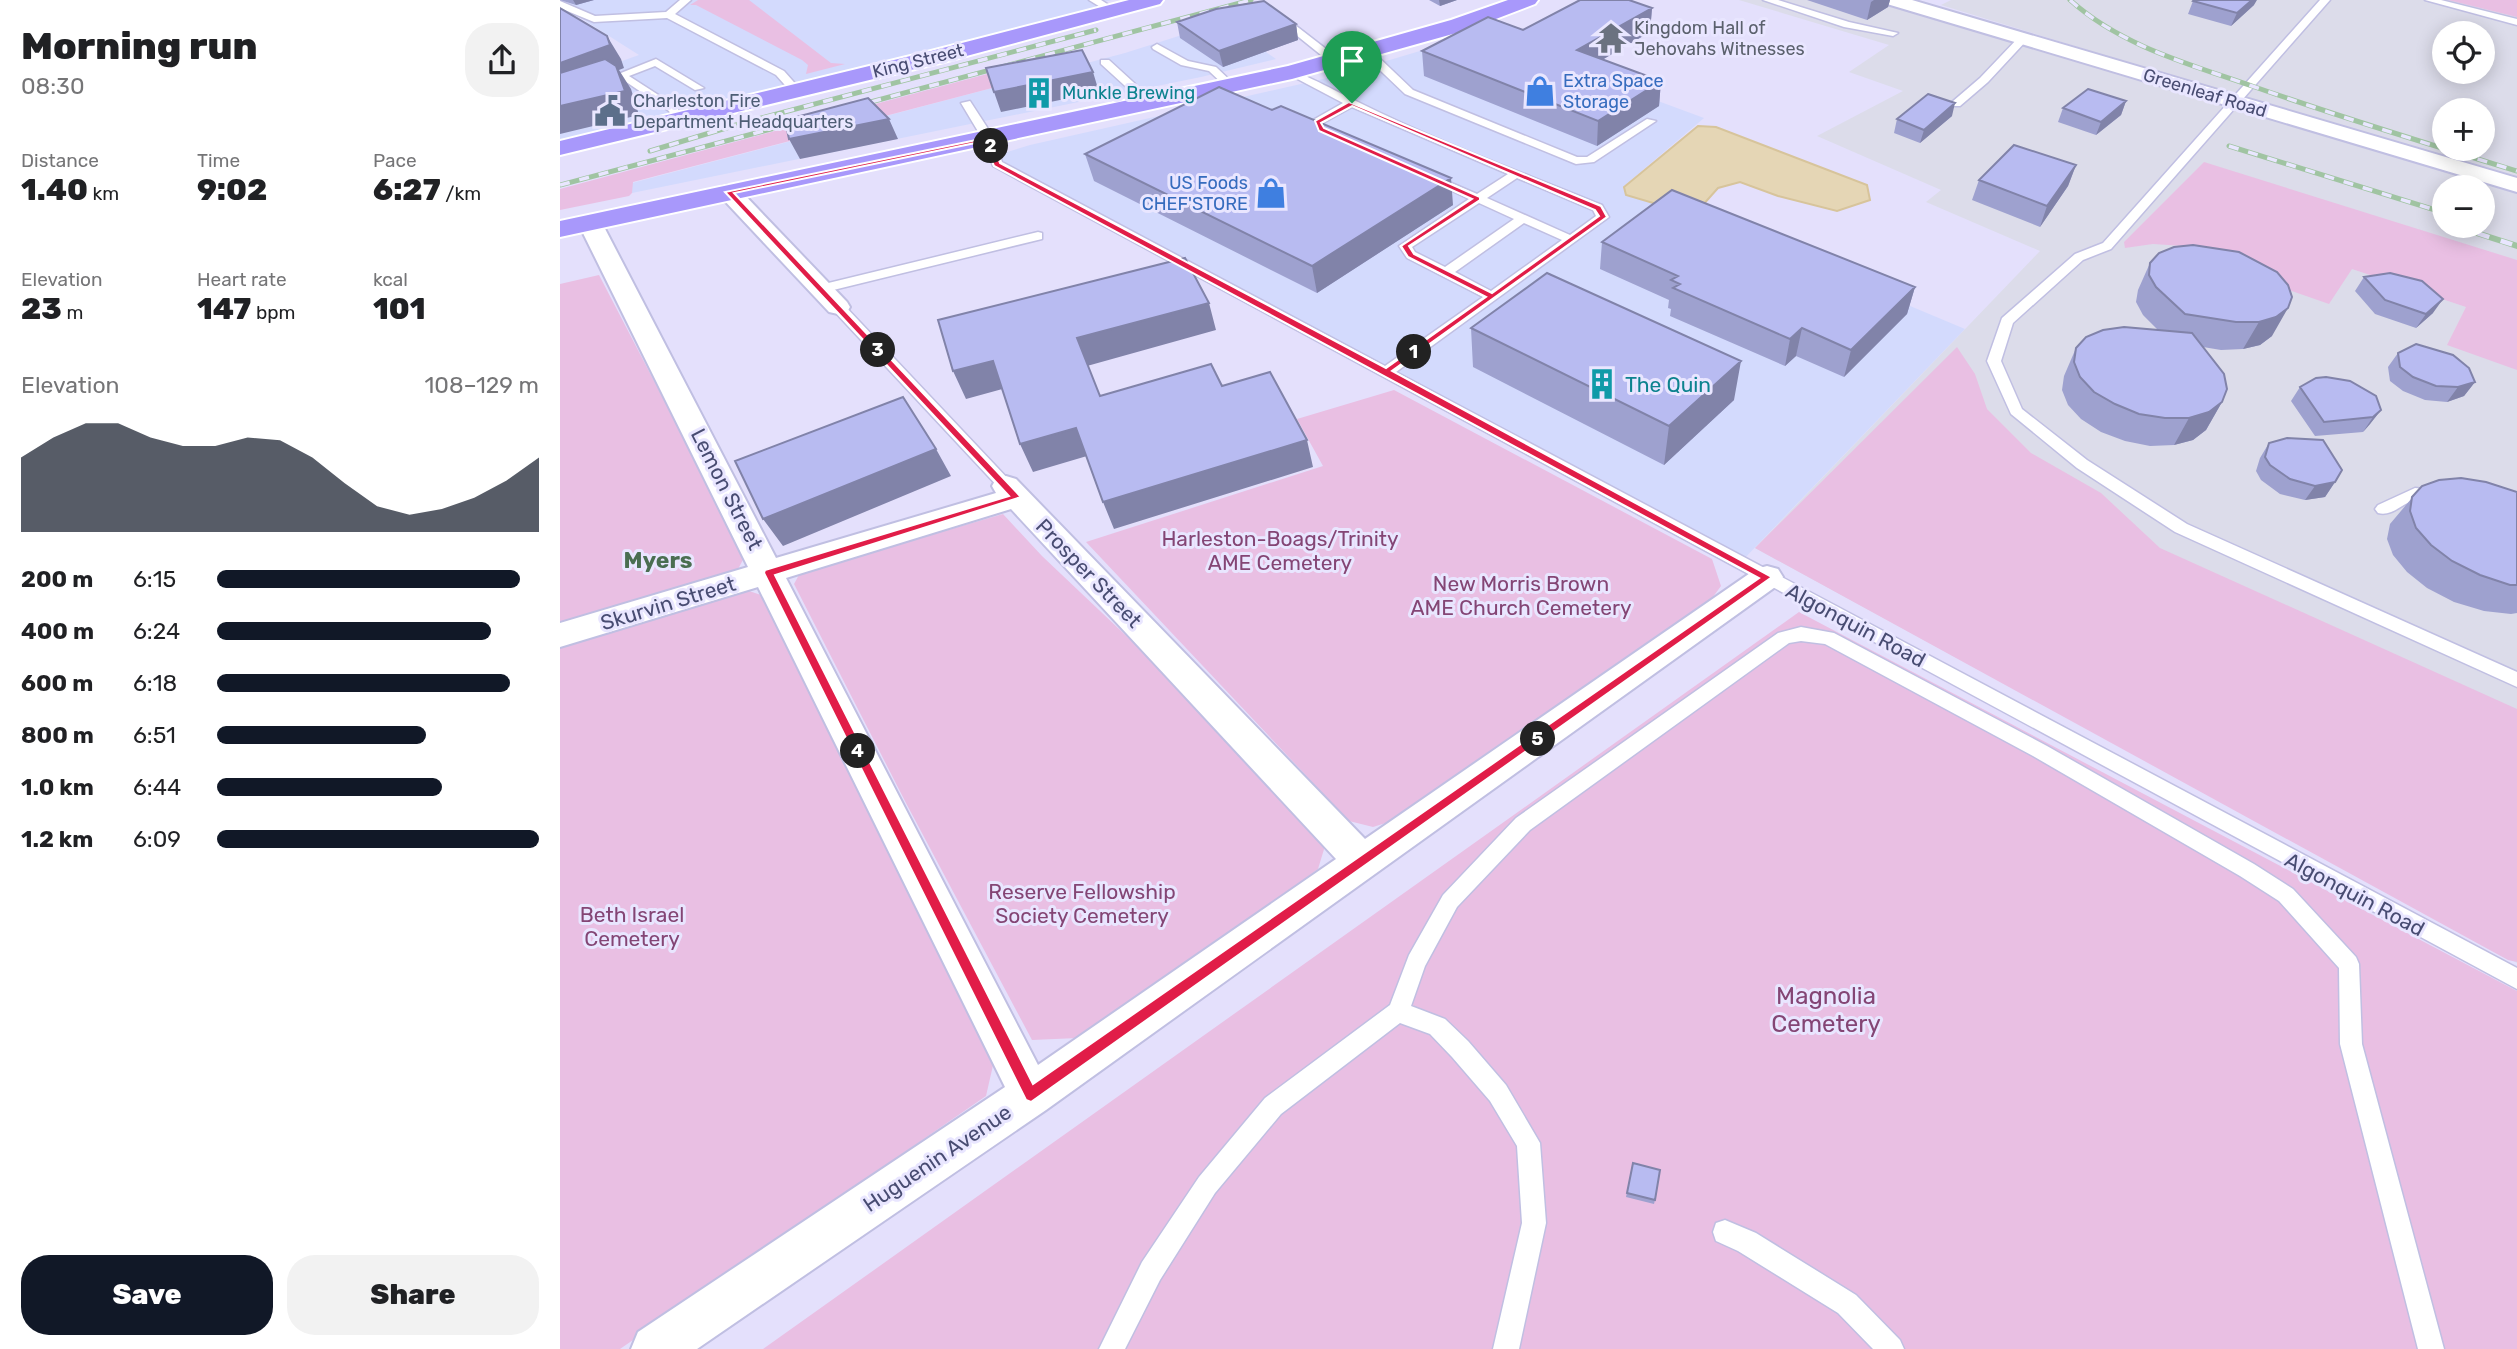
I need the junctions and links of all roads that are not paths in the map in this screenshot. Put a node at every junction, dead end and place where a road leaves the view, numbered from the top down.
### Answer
1 (686, 0) edge
2 (1153, 0) edge
3 (1528, 0) edge
4 (1768, 0) edge
5 (2325, 0) edge
6 (2430, 0) edge
7 (1908, 2) edge
8 (560, 4) edge
9 (1103, 6) edge
10 (669, 15) junction
11 (1283, 20) edge
12 (2517, 22) edge
13 (1893, 33) dead end
14 (2023, 39) junction
15 (1157, 47) dead end
16 (1367, 52) junction
17 (1335, 61) junction
18 (1105, 62) dead end
19 (1292, 72) junction
20 (621, 75) junction
21 (609, 80) edge
22 (1231, 86) junction
23 (699, 88) dead end
24 (796, 91) junction
25 (2233, 101) junction
26 (967, 103) dead end
27 (1352, 103) junction
28 (1151, 104) junction
29 (1956, 104) edge
30 (678, 120) junction
31 (1651, 121) dead end
32 (988, 138) junction
33 (1345, 140) edge
34 (560, 148) edge
35 (1417, 172) edge
36 (1516, 174) junction
37 (2517, 185) edge
38 (729, 192) junction
39 (1477, 199) junction
40 (1522, 219) junction
41 (590, 223) junction
42 (560, 229) edge
43 (1038, 236) dead end
44 (1572, 240) junction
45 (1445, 272) junction
46 (821, 289) junction
47 (1492, 296) junction
48 (838, 307) joint
49 (1386, 372) junction
50 (1011, 491) junction
51 (2451, 496) edge
52 (2383, 509) dead end
53 (769, 573) junction
54 (1767, 577) junction
55 (560, 635) edge
56 (2517, 680) edge
57 (1363, 862) junction
58 (2517, 979) edge
59 (1398, 1012) junction
60 (1031, 1095) junction
61 (1725, 1232) dead end
62 (655, 1349) edge
63 (1112, 1349) edge
64 (1506, 1349) edge
65 (1891, 1349) edge
66 (2431, 1349) edge

1 - 10 lane
2 - 9 main road, King Street
3 - 16 main road
4 - 13 lane
5 - 25 lane
6 - 12 lane
7 - 14 street, Greenleaf Road
8 - 10 lane
9 - 24 main road, King Street
10 - 24 lane
11 - 17 lane
14 - 25 street, Greenleaf Road
14 - 29 lane
15 - 22 lane
16 - 17 main road
16 - 31 lane
17 - 19 main road
18 - 28 lane
19 - 22 main road
19 - 27 lane
20 - 21 lane
20 - 23 lane
20 - 30 lane
22 - 28 main road
24 - 30 main road, King Street
25 - 37 street, Greenleaf Road
25 - 56 lane
26 - 32 lane, Algonquin Road
27 - 33 lane
27 - 36 lane
28 - 32 main road
30 - 34 main road, King Street
32 - 38 main road
32 - 49 lane, Algonquin Road
35 - 39 lane
36 - 39 lane
36 - 44 lane
38 - 41 main road
38 - 46 street, Prosper Street
39 - 40 lane
39 - 45 lane
40 - 44 lane
40 - 45 lane
41 - 42 main road
41 - 53 street, Lemon Street
43 - 46 lane
44 - 47 lane
45 - 47 lane
46 - 48 street, Prosper Street
47 - 49 lane
48 - 50 lane, Prosper Street
49 - 54 lane, Algonquin Road
50 - 53 street, Skurvin Street
50 - 57 street, Prosper Street
51 - 52 lane
53 - 55 street, Skurvin Street
53 - 60 street, Lemon Street
54 - 57 street, Huguenin Avenue
54 - 58 lane, Algonquin Road
57 - 60 street, Huguenin Avenue
59 - 63 lane
59 - 64 lane
59 - 66 lane
60 - 62 street, Huguenin Avenue
61 - 65 lane

